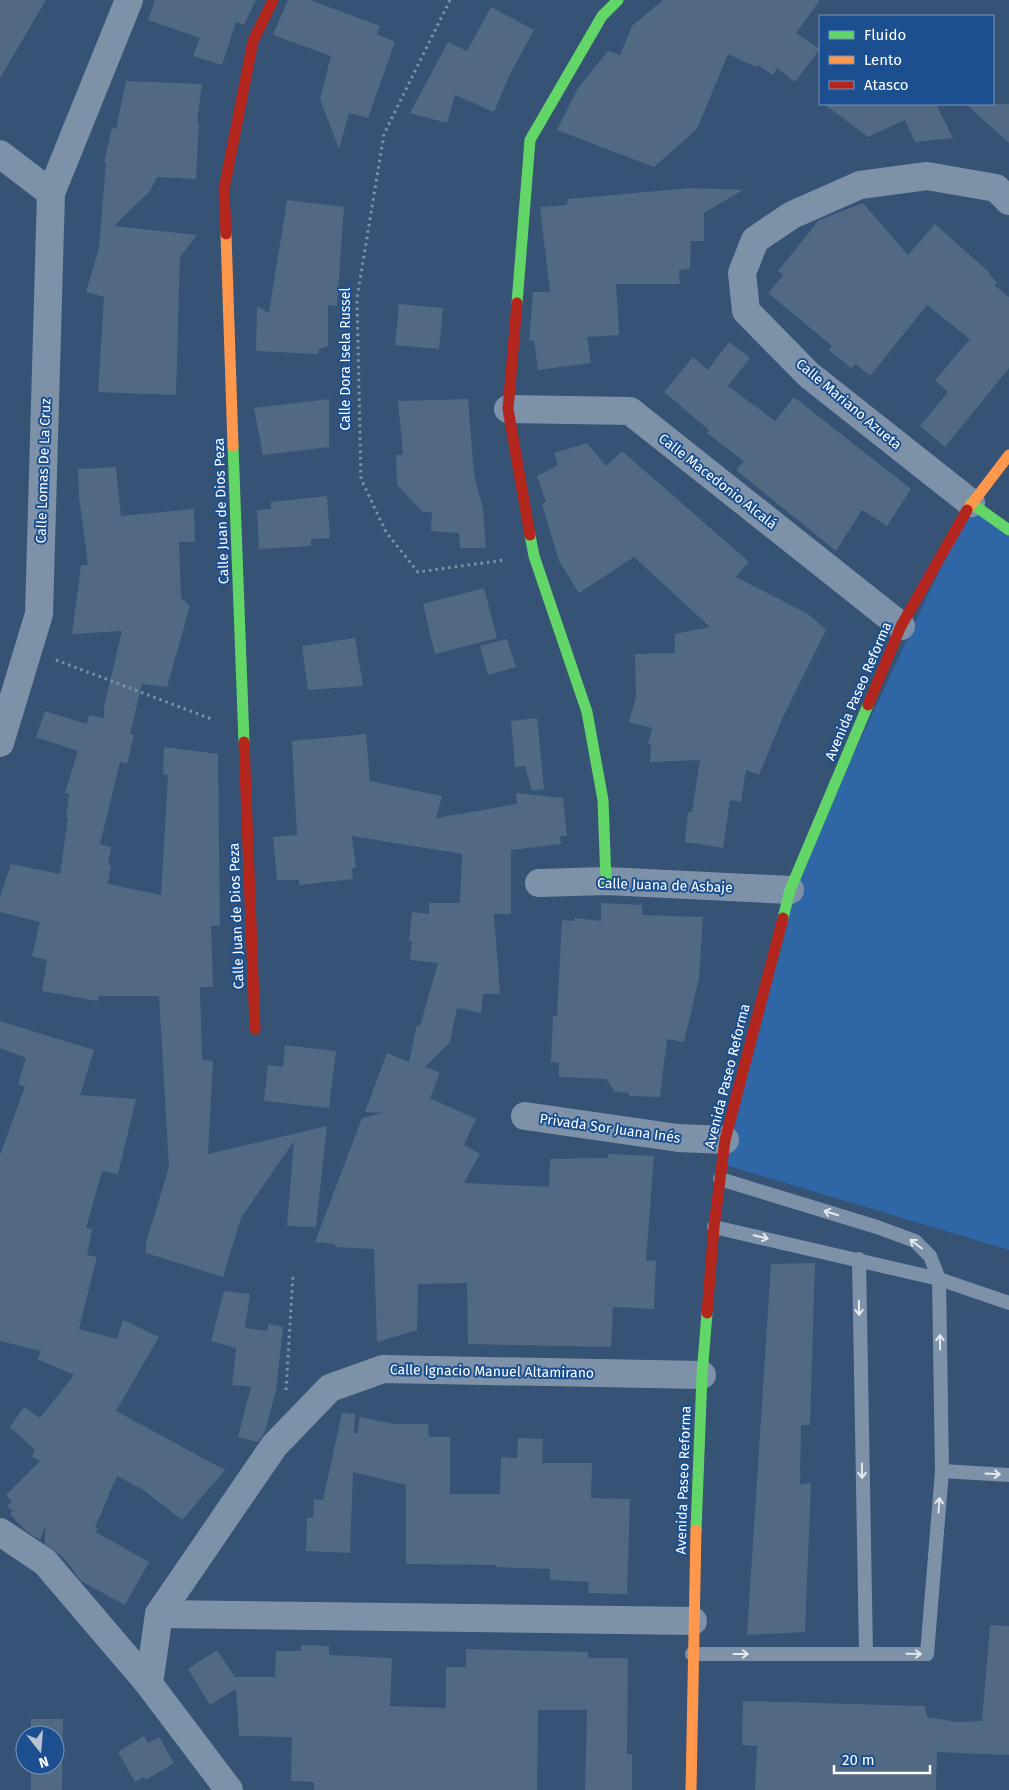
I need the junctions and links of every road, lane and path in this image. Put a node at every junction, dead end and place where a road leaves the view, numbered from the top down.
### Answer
1 (129, 0) edge
2 (273, 0) edge
3 (450, 0) edge
4 (618, 0) edge
5 (0, 154) edge
6 (51, 193) junction
7 (1009, 201) edge
8 (508, 409) junction
9 (1009, 455) edge
10 (971, 503) junction
11 (1009, 530) edge
12 (534, 556) junction
13 (901, 626) junction
14 (29, 649) junction
15 (245, 732) junction
16 (0, 742) edge
17 (606, 881) junction
18 (539, 883) dead end
19 (790, 890) junction
20 (255, 1029) dead end
21 (525, 1116) dead end
22 (725, 1140) junction
23 (720, 1179) junction
24 (714, 1227) junction
25 (859, 1260) junction
26 (294, 1276) dead end
27 (939, 1279) junction
28 (1009, 1302) edge
29 (702, 1375) junction
30 (290, 1429) junction
31 (942, 1471) junction
32 (1009, 1476) edge
33 (0, 1532) edge
34 (159, 1614) junction
35 (693, 1621) junction
36 (866, 1653) junction
37 (692, 1654) junction
38 (149, 1684) junction
39 (229, 1790) edge
40 (691, 1790) edge

1 - 6 street
2 - 15 street, Calle Juan de Dios Peza
3 - 12 path, Calle Dora Isela Russel
4 - 8 street
5 - 6 street
6 - 14 street, Calle Lomas De La Cruz
7 - 10 street, Calle Mariano Azueta
8 - 12 street
8 - 13 street, Calle Macedonio Alcalá
9 - 10 street, Avenida Paseo Reforma
10 - 11 street
10 - 13 street, Avenida Paseo Reforma
12 - 17 street
13 - 19 street, Avenida Paseo Reforma
14 - 15 path
14 - 16 street, Calle Lomas De La Cruz
15 - 20 street, Calle Juan de Dios Peza
17 - 18 street, Calle Juana de Asbaje
17 - 19 street, Calle Juana de Asbaje
19 - 22 street, Avenida Paseo Reforma
21 - 22 street, Privada Sor Juana Inés
22 - 23 street, Avenida Paseo Reforma
23 - 24 street, Avenida Paseo Reforma
27 -> 23 lane
24 -> 25 lane
24 - 29 street, Avenida Paseo Reforma
25 - 27 lane
25 -> 36 lane
26 - 30 path
27 - 28 lane
31 -> 27 lane
29 - 30 street, Calle Ignacio Manuel Altamirano
29 - 35 street, Avenida Paseo Reforma
30 - 34 street, Calle Ignacio Manuel Altamirano
31 -> 32 lane
36 -> 31 lane
33 - 38 street
34 - 35 street
34 - 38 street, Calle Ignacio Manuel Altamirano
35 - 37 street, Avenida Paseo Reforma
37 -> 36 lane
37 - 40 street, Avenida Paseo Reforma
38 - 39 street

